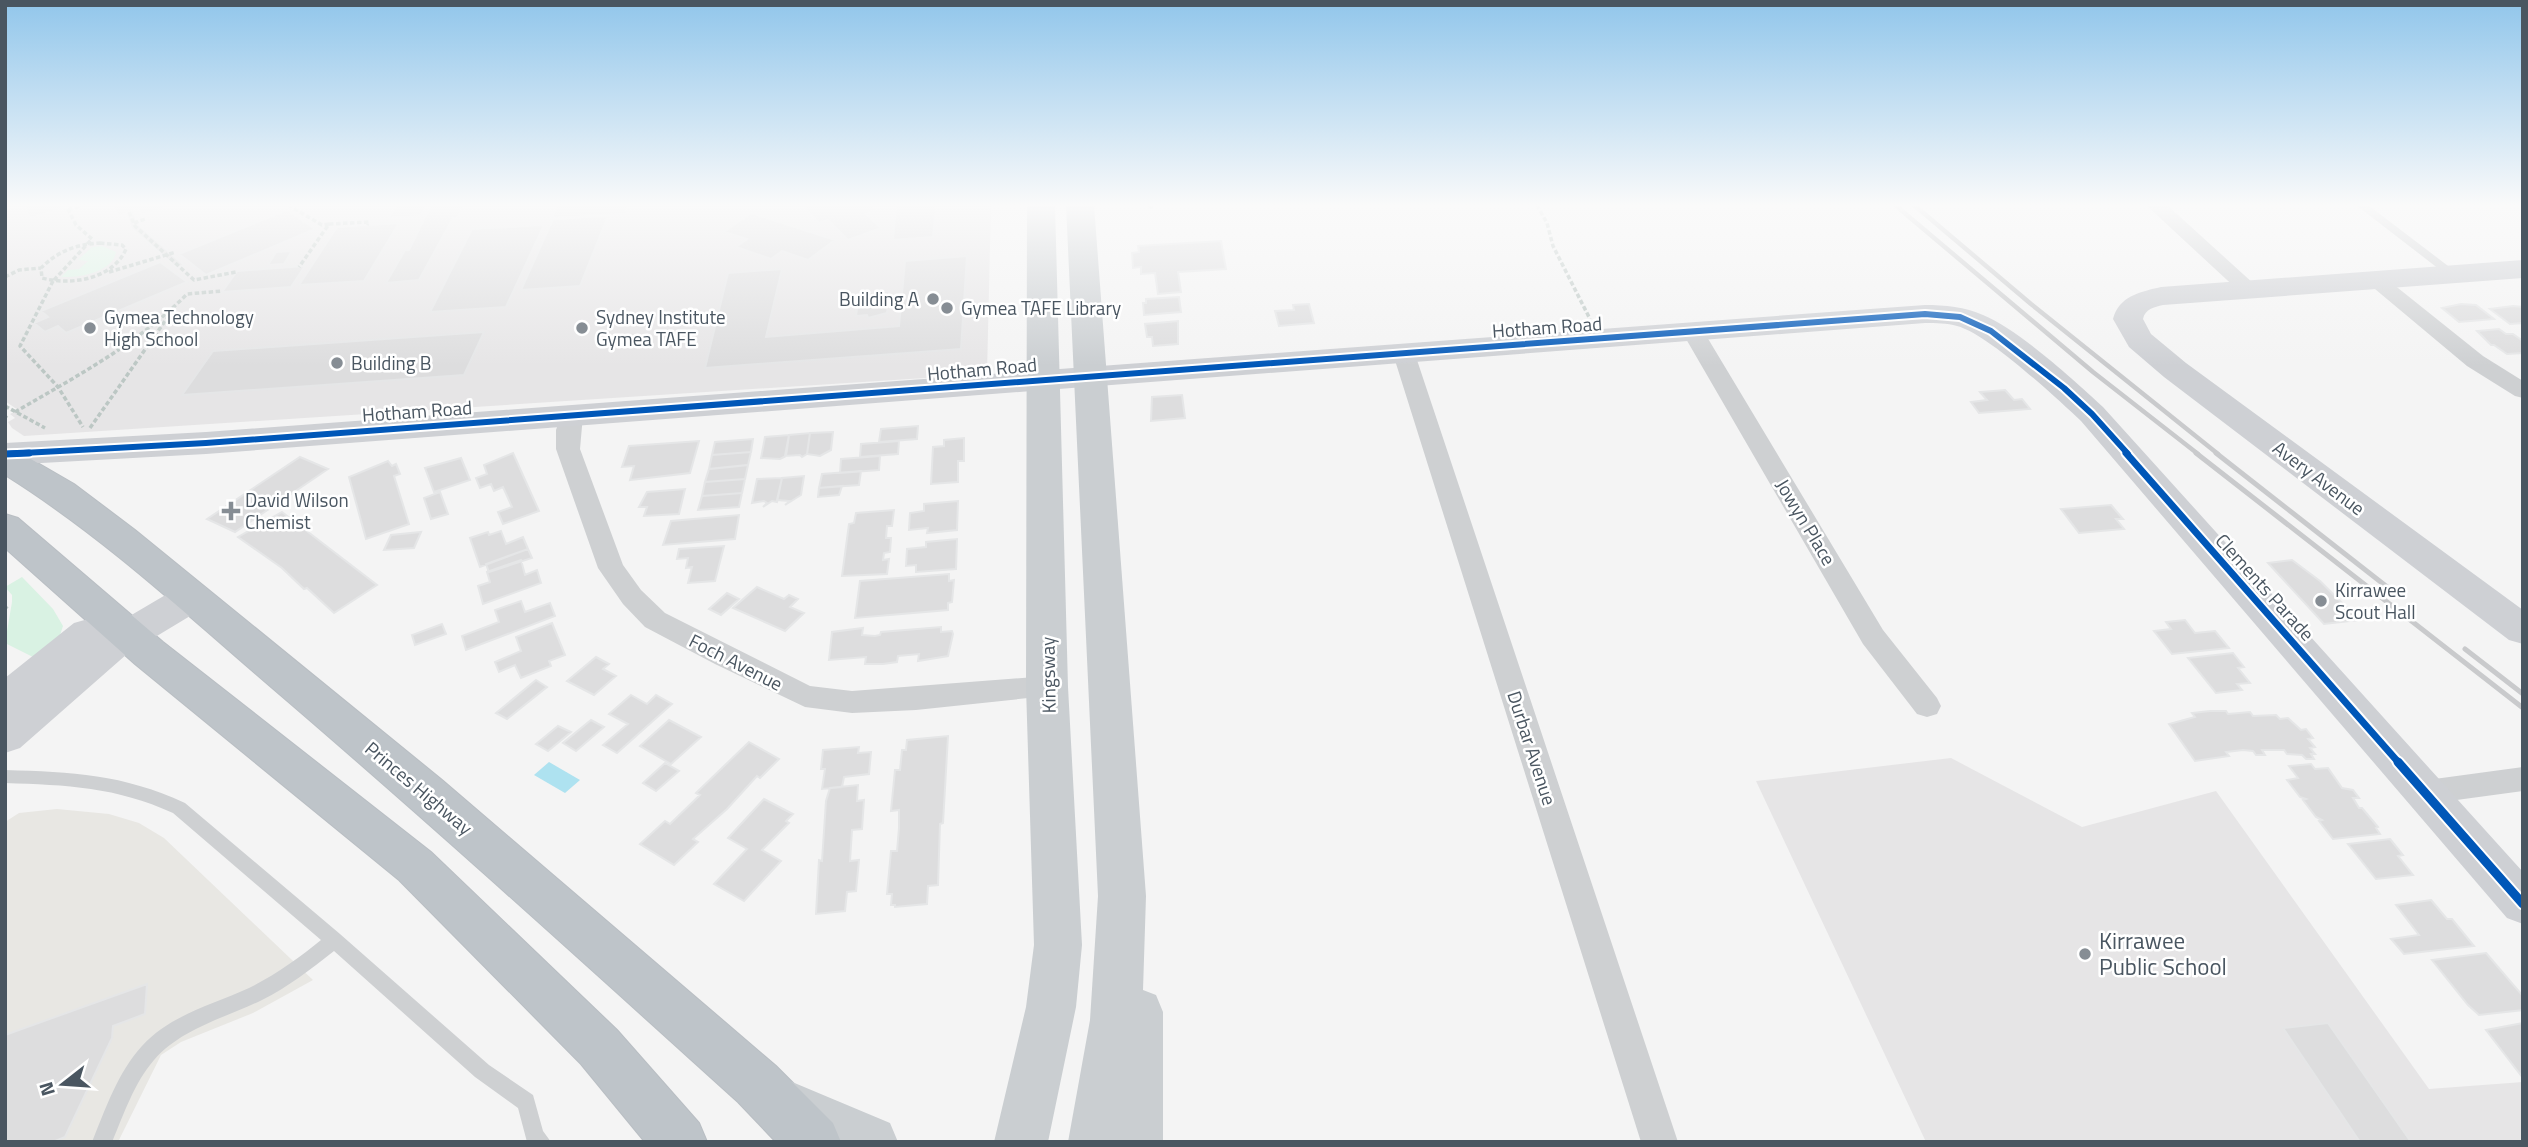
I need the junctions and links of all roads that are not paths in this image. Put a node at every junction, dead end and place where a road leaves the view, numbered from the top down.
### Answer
1 (1042, 259) edge
2 (1083, 259) edge
3 (2215, 259) edge
4 (2432, 259) edge
5 (2523, 269) edge
6 (2452, 274) junction
7 (2376, 280) junction
8 (2248, 288) junction
9 (1961, 316) joint
10 (2127, 317) joint
11 (1693, 332) junction
12 (1404, 354) junction
13 (1090, 377) junction
14 (1044, 380) junction
15 (2523, 391) edge
16 (571, 415) junction
17 (132, 448) junction
18 (5, 456) edge
19 (61, 493) junction
20 (5, 527) edge
21 (182, 589) junction
22 (120, 626) junction
23 (2523, 630) edge
24 (1047, 687) junction
25 (5, 701) edge
26 (1927, 706) dead end
27 (5, 737) edge
28 (5, 776) edge
29 (2523, 779) edge
30 (2427, 792) junction
31 (1122, 896) junction
32 (2523, 904) edge
33 (334, 940) junction
34 (771, 1098) junction
35 (1018, 1134) edge
36 (102, 1142) edge
37 (541, 1142) edge
38 (680, 1142) edge
39 (814, 1142) edge
40 (872, 1142) edge
41 (1095, 1142) edge
42 (1136, 1142) edge
43 (1660, 1142) edge

1 - 14 main road, Kingsway
2 - 13 main road
3 - 8 street
4 - 6 lane
5 - 6 street
6 - 7 street
7 - 8 street
7 - 15 street
8 - 10 street
9 - 11 street, Hotham Road
9 - 30 street, Clements Parade
10 - 23 street, Avery Avenue
11 - 12 street, Hotham Road
11 - 26 street, Jowyn Place
12 - 13 street, Hotham Road
12 - 43 street, Durbar Avenue
13 - 14 street, Hotham Road
13 - 31 main road
14 - 16 street, Hotham Road
14 - 24 main road, Kingsway
16 - 17 street, Hotham Road
16 - 24 street, Foch Avenue
17 - 18 street, Hotham Road
17 - 19 street, Hotham Road
18 - 19 highway, Princes Highway
19 - 21 highway, Princes Highway
20 - 22 highway
21 - 22 street
21 - 34 highway, Princes Highway
22 - 25 street
22 - 27 street
22 - 38 highway
24 - 35 main road, Kingsway
28 - 33 lane
29 - 30 street
30 - 32 street, Clements Parade
31 - 41 main road
31 - 42 main road
33 - 36 lane
33 - 37 lane
34 - 39 highway, Princes Highway
34 - 40 main road

